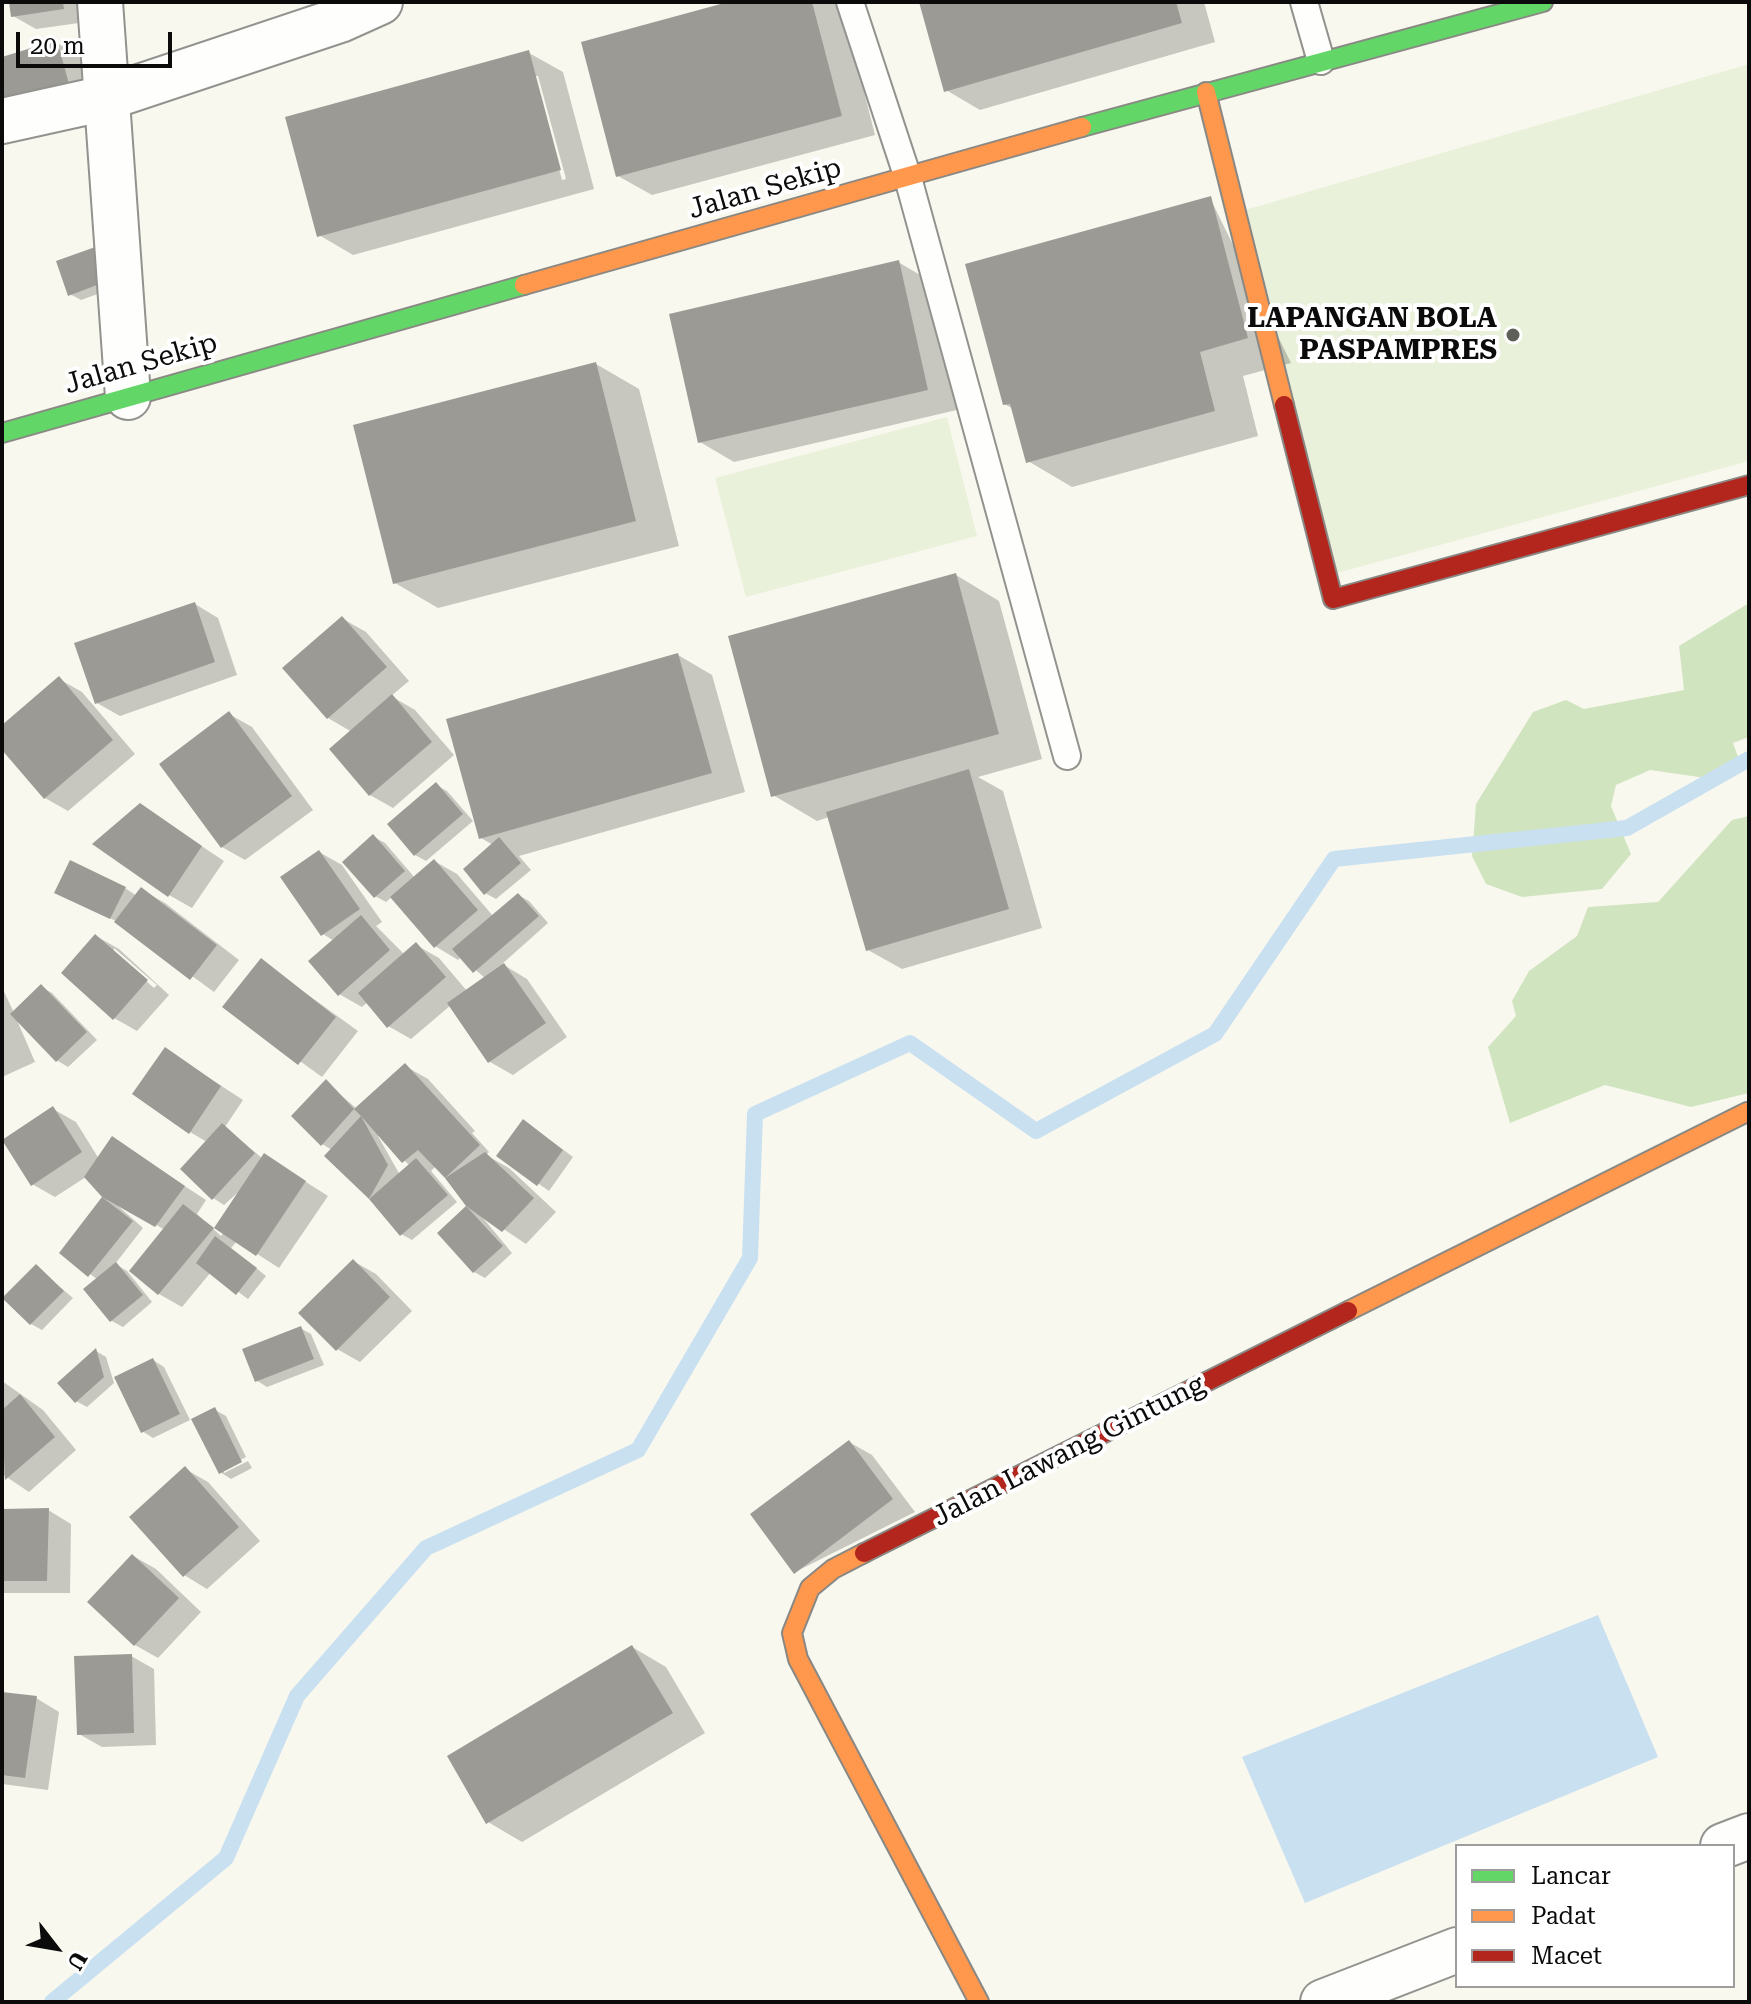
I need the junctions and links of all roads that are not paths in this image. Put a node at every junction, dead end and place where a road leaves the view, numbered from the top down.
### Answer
1 (100, 2) edge
2 (380, 2) edge
3 (850, 2) edge
4 (1304, 2) edge
5 (1543, 2) edge
6 (1321, 61) junction
7 (1206, 92) junction
8 (106, 98) junction
9 (2, 121) edge
10 (908, 178) junction
11 (128, 397) junction
12 (2, 433) edge
13 (1749, 485) edge
14 (1067, 756) dead end
15 (1748, 1113) edge
16 (1749, 1836) edge
17 (1728, 1844) edge
18 (1455, 1951) edge
19 (979, 2002) edge
20 (1323, 2002) edge

1 - 8 street
2 - 8 street
3 - 10 lane
4 - 6 lane
5 - 6 street, Jalan Sekip
6 - 7 street, Jalan Sekip
7 - 10 street, Jalan Sekip
7 - 13 street
8 - 9 street
8 - 11 street
10 - 11 street, Jalan Sekip
10 - 14 lane
11 - 12 street, Jalan Sekip
15 - 19 street, Jalan Lawang Gintung
16 - 17 street
18 - 20 street

